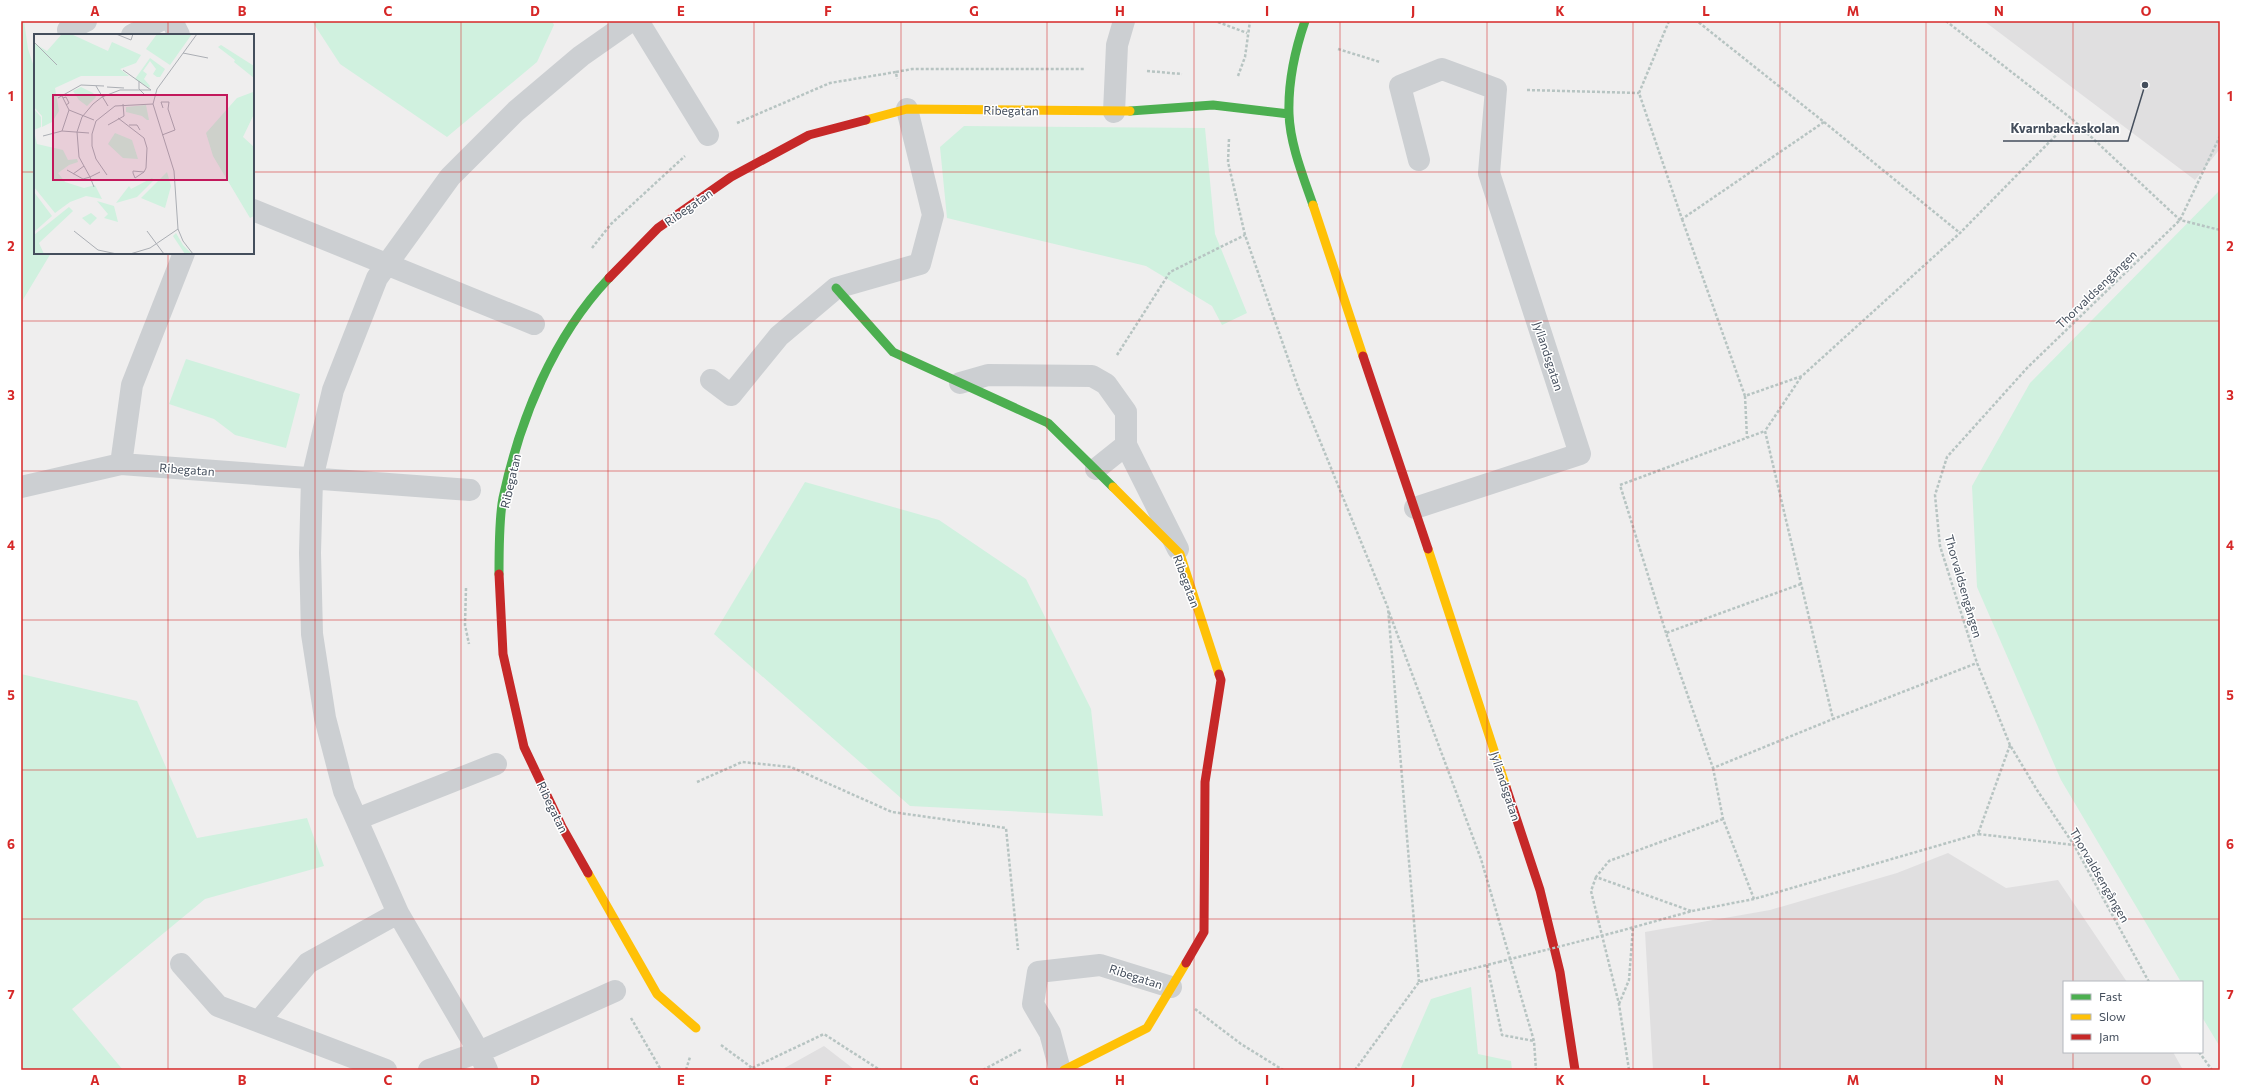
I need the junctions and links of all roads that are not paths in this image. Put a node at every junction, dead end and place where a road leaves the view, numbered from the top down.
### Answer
1 (124, 21) edge
2 (159, 21) edge
3 (172, 21) edge
4 (630, 21) edge
5 (638, 21) edge
6 (1124, 21) edge
7 (1305, 21) edge
8 (130, 34) edge
9 (133, 34) edge
10 (178, 34) edge
11 (907, 109) junction
12 (1114, 112) junction
13 (1289, 114) junction
14 (708, 135) road end
15 (1419, 160) dead end
16 (254, 210) edge
17 (184, 254) edge
18 (388, 264) junction
19 (836, 288) junction
20 (534, 324) dead end
21 (712, 380) dead end
22 (960, 383) junction
23 (1126, 445) junction
24 (121, 464) junction
25 (1096, 469) junction
26 (312, 479) junction
27 (21, 487) edge
28 (470, 490) dead end
29 (1415, 508) junction
30 (1180, 554) junction
31 (496, 764) dead end
32 (357, 819) junction
33 (398, 914) junction
34 (181, 964) dead end
35 (1171, 987) junction
36 (615, 990) road end
37 (260, 1020) junction
38 (696, 1028) road end
39 (483, 1061) edge
40 (386, 1070) edge
41 (429, 1070) edge
42 (1060, 1070) edge
43 (1064, 1070) edge
44 (1575, 1070) edge

1 - 8 street
2 - 9 street
3 - 10 street
4 - 18 street
5 - 14 street
6 - 12 street
7 - 13 street, Jyllandsgatan
11 - 12 street, Ribegatan
11 - 19 street
11 - 38 street, Ribegatan
12 - 13 street, Ribegatan
13 - 29 street, Jyllandsgatan
15 - 29 street, Jyllandsgatan
16 - 18 street
17 - 24 street
18 - 20 street
18 - 26 street
19 - 21 street
19 - 22 street, Ribegatan
22 - 23 street
22 - 25 street, Ribegatan
23 - 25 street
23 - 30 street
24 - 26 street, Ribegatan
24 - 27 street, Ribegatan
25 - 30 street, Ribegatan
26 - 28 street, Ribegatan
26 - 32 street
29 - 44 street, Jyllandsgatan
30 - 35 street, Ribegatan
31 - 32 street
32 - 33 street
33 - 37 street
33 - 39 street
34 - 37 street
35 - 42 street, Ribegatan
35 - 43 street, Ribegatan
36 - 39 street
37 - 40 street
39 - 41 street

